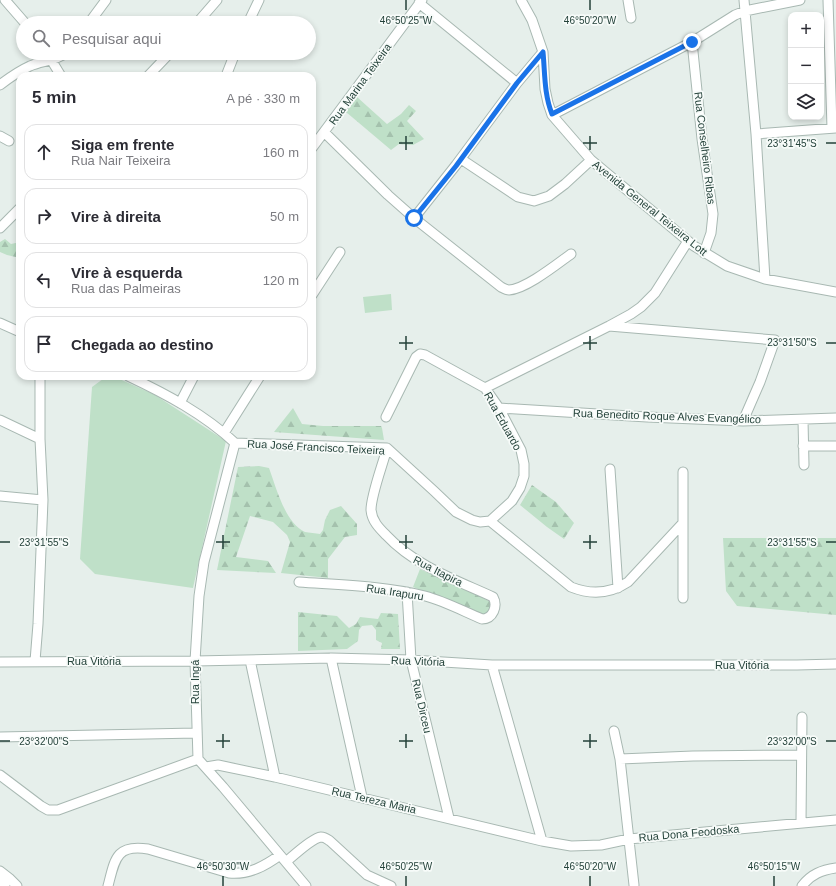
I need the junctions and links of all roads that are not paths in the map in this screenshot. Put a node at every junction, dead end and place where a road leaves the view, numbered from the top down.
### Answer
1 (5, 0) edge
2 (106, 0) edge
3 (217, 0) edge
4 (259, 0) edge
5 (521, 0) edge
6 (628, 0) edge
7 (744, 0) edge
8 (800, 0) edge
9 (828, 0) edge
10 (421, 2) edge
11 (745, 11) junction
12 (19, 16) edge
13 (94, 16) edge
14 (203, 16) edge
15 (251, 16) edge
16 (631, 18) dead end
17 (692, 42) junction
18 (543, 52) junction
19 (42, 60) edge
20 (52, 60) edge
21 (163, 60) edge
22 (232, 60) edge
23 (20, 72) edge
24 (59, 72) edge
25 (152, 72) edge
26 (228, 72) edge
27 (16, 74) edge
28 (517, 83) junction
29 (0, 85) edge
30 (552, 114) junction
31 (834, 128) edge
32 (324, 132) junction
33 (756, 134) junction
34 (0, 136) edge
35 (9, 141) dead end
36 (316, 143) edge
37 (461, 159) junction
38 (591, 160) junction
39 (16, 212) edge
40 (414, 218) junction
41 (0, 228) edge
42 (688, 241) junction
43 (340, 252) dead end
44 (704, 253) junction
45 (571, 254) dead end
46 (765, 279) junction
47 (316, 289) edge
48 (836, 292) edge
49 (0, 323) edge
50 (609, 326) junction
51 (16, 330) edge
52 (40, 380) edge
53 (137, 380) edge
54 (192, 380) edge
55 (257, 380) edge
56 (485, 388) junction
57 (180, 403) junction
58 (499, 408) junction
59 (386, 417) dead end
60 (836, 418) edge
61 (0, 420) edge
62 (803, 420) junction
63 (743, 421) junction
64 (224, 433) junction
65 (40, 439) junction
66 (235, 443) junction
67 (803, 446) junction
68 (836, 446) edge
69 (387, 448) junction
70 (804, 465) dead end
71 (610, 469) dead end
72 (683, 472) dead end
73 (0, 496) edge
74 (43, 500) junction
75 (490, 521) junction
76 (682, 524) junction
77 (299, 582) dead end
78 (618, 588) junction
79 (407, 592) junction
80 (493, 598) joint
81 (683, 598) dead end
82 (331, 658) junction
83 (250, 660) junction
84 (411, 660) junction
85 (35, 661) junction
86 (195, 661) junction
87 (0, 662) edge
88 (836, 664) edge
89 (492, 665) junction
90 (802, 717) dead end
91 (614, 731) dead end
92 (196, 733) junction
93 (0, 738) edge
94 (801, 755) junction
95 (198, 759) junction
96 (620, 759) junction
97 (206, 767) junction
98 (0, 775) edge
99 (275, 777) junction
100 (362, 798) junction
101 (449, 818) junction
102 (836, 820) edge
103 (801, 823) junction
104 (629, 839) junction
105 (542, 841) junction
106 (283, 859) junction
107 (836, 868) edge
108 (0, 871) edge
109 (0, 877) edge
110 (634, 885) edge
111 (5, 886) edge
112 (17, 886) edge
113 (108, 886) edge
114 (306, 886) edge
115 (391, 886) edge
116 (802, 886) edge

1 - 12 street
2 - 13 street
3 - 14 street
4 - 15 street
5 - 18 street, Avenida General Teixeira Lott
6 - 16 street
7 - 11 street
8 - 11 street
9 - 31 street
10 - 28 street
10 - 32 street, Rua Marina Teixeira
11 - 17 street
11 - 33 street
17 - 30 street
17 - 44 street, Rua Conselheiro Ribas
18 - 28 street
18 - 30 street, Avenida General Teixeira Lott
19 - 23 street
20 - 24 street
21 - 25 street
22 - 26 street
27 - 29 street
28 - 37 street
30 - 38 street, Avenida General Teixeira Lott
31 - 33 street
32 - 36 street, Rua Marina Teixeira
32 - 40 street
33 - 46 street
34 - 35 street
37 - 38 street
37 - 40 street
38 - 42 street, Avenida General Teixeira Lott
39 - 41 street
40 - 45 street
42 - 44 street, Avenida General Teixeira Lott
42 - 50 street
43 - 47 street
44 - 46 street, Avenida General Teixeira Lott
46 - 48 street, Avenida General Teixeira Lott
49 - 51 street
50 - 56 street
50 - 63 street
52 - 65 street
53 - 57 street
54 - 57 street
55 - 64 street
56 - 58 street, Rua Eduardo
56 - 59 street, Rua Eduardo
57 - 64 street
58 - 63 street, Rua Benedito Roque Alves Evangélico
58 - 75 street, Rua Eduardo
60 - 62 street, Rua Benedito Roque Alves Evangélico
61 - 65 street
62 - 63 street, Rua Benedito Roque Alves Evangélico
62 - 67 street
64 - 66 street
65 - 74 street
66 - 69 street, Rua José Francisco Teixeira
66 - 86 street, Rua Ingá
67 - 68 street
67 - 70 street
69 - 75 street, Rua José Francisco Teixeira
69 - 80 street, Rua Itapira
71 - 78 street
72 - 76 street
73 - 74 street
74 - 85 street
75 - 78 street
76 - 78 street
76 - 81 street
77 - 79 street, Rua Irapuru
79 - 80 street, Rua Irapuru
79 - 84 street, Rua Dirceu
82 - 83 street, Rua Vitória
82 - 84 street, Rua Vitória
82 - 100 street
83 - 86 street, Rua Vitória
83 - 99 street
84 - 89 street, Rua Vitória
84 - 101 street, Rua Dirceu
85 - 86 street, Rua Vitória
85 - 87 street, Rua Vitória
86 - 92 street, Rua Ingá
88 - 89 street, Rua Vitória
89 - 105 street
90 - 94 street
91 - 96 street
92 - 93 street
92 - 95 street, Rua Ingá
94 - 96 street
94 - 103 street
95 - 97 street
95 - 98 street
96 - 104 street
97 - 99 street, Rua Tereza Maria
97 - 106 street
99 - 100 street, Rua Tereza Maria
100 - 101 street, Rua Tereza Maria
101 - 105 street, Rua Tereza Maria
102 - 103 street, Rua Dona Feodoska
103 - 104 street, Rua Dona Feodoska
104 - 105 street, Rua Dona Feodoska
104 - 110 street
106 - 113 street
106 - 114 street
106 - 115 street
107 - 116 street
108 - 112 street
109 - 111 street

